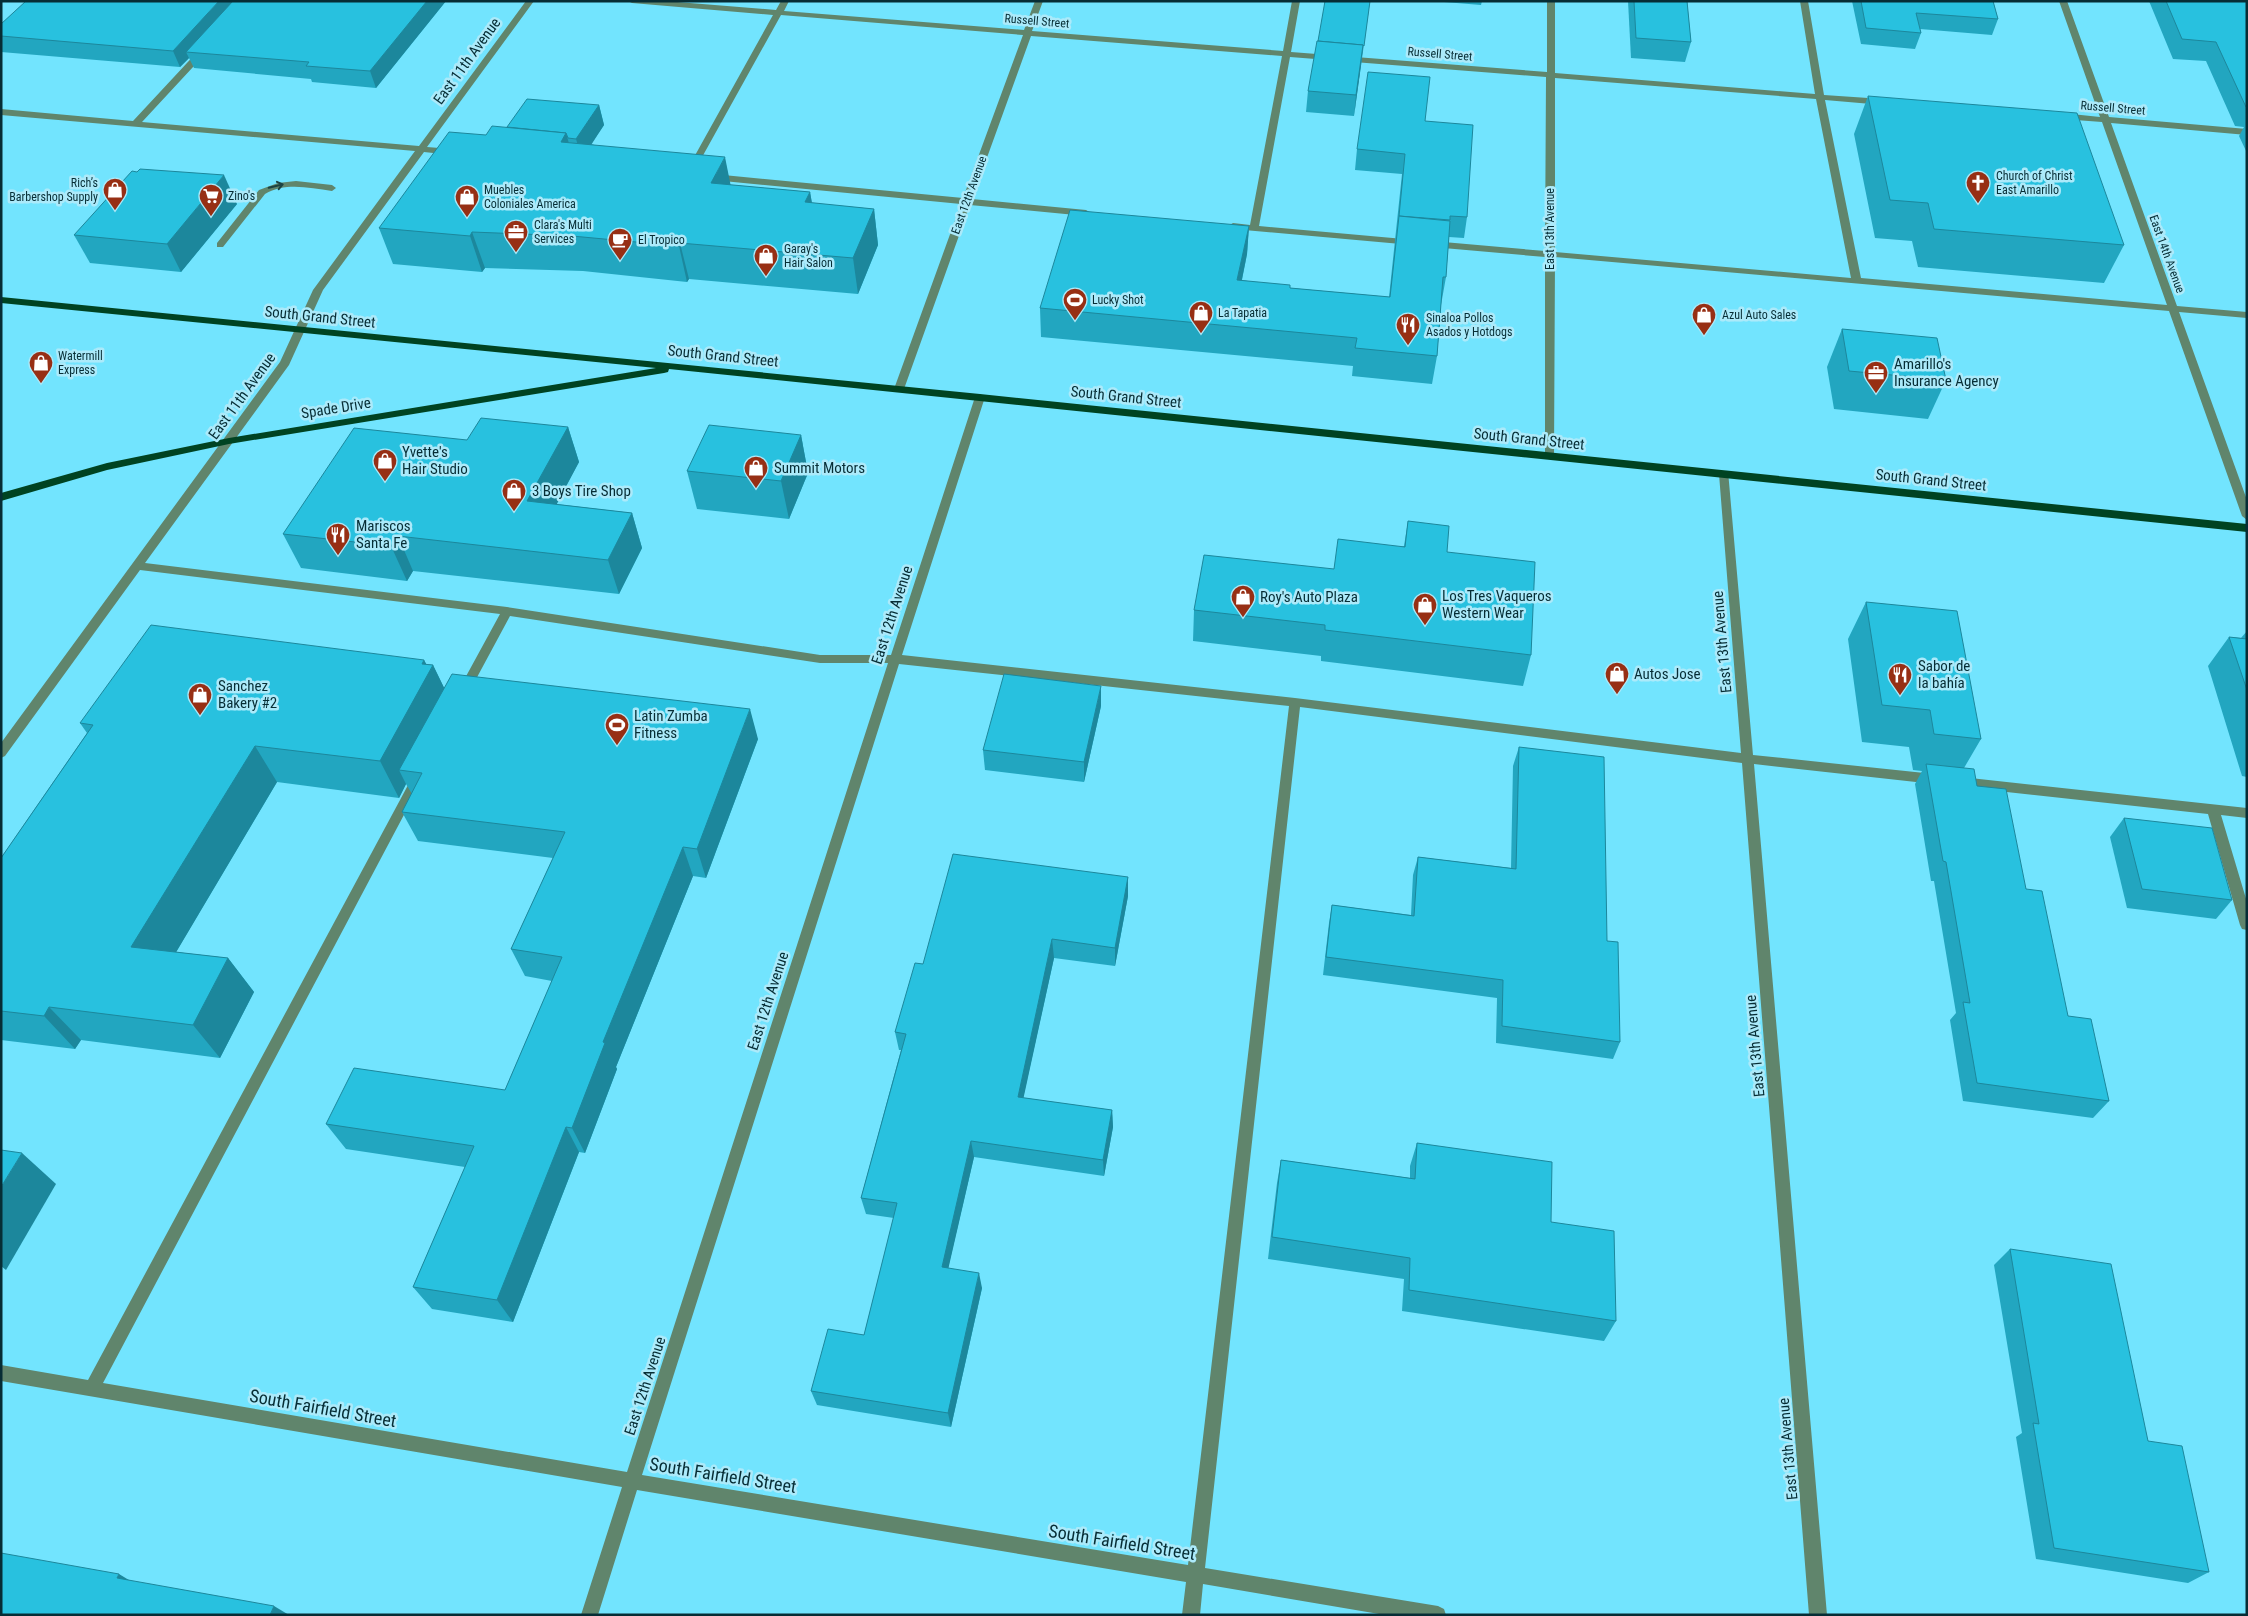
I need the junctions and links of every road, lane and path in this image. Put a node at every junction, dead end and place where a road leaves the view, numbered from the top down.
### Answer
1 (530, 1) edge
2 (632, 1) edge
3 (785, 1) edge
4 (1040, 1) edge
5 (1296, 1) edge
6 (1552, 1) edge
7 (1804, 1) edge
8 (2062, 1) edge
9 (779, 13) junction
10 (1028, 33) junction
11 (209, 44) edge
12 (1288, 53) junction
13 (1550, 75) junction
14 (1820, 97) junction
15 (1889, 102) edge
16 (1, 112) edge
17 (2057, 116) edge
18 (2106, 120) junction
19 (135, 124) junction
20 (2247, 132) edge
21 (421, 149) junction
22 (461, 153) edge
23 (332, 188) dead end
24 (966, 202) junction
25 (1095, 214) edge
26 (1224, 226) edge
27 (1254, 228) junction
28 (220, 245) dead end
29 (1549, 254) junction
30 (1857, 282) junction
31 (1, 300) edge
32 (2173, 308) junction
33 (2247, 315) edge
34 (300, 330) junction
35 (680, 367) junction
36 (899, 389) junction
37 (980, 397) junction
38 (229, 441) junction
39 (1549, 456) junction
40 (1724, 474) junction
41 (1, 497) edge
42 (2247, 516) edge
43 (2247, 528) edge
44 (137, 566) junction
45 (507, 611) junction
46 (894, 659) junction
47 (1295, 702) junction
48 (457, 705) edge
49 (1, 753) edge
50 (1748, 760) junction
51 (425, 765) edge
52 (2213, 809) junction
53 (2247, 813) edge
54 (2247, 925) edge
55 (1, 1373) edge
56 (92, 1388) junction
57 (632, 1481) junction
58 (1196, 1574) junction
59 (589, 1615) edge
60 (1191, 1615) edge
61 (1438, 1615) edge
62 (1818, 1615) edge

1 - 21 street, East 11th Avenue
2 - 9 street, Russell Street
3 - 9 street
4 - 10 street, East 12th Avenue
5 - 12 street
6 - 13 street, East 13th Avenue
7 - 14 street
8 - 18 street, East 14th Avenue
9 - 10 street, Russell Street
9 - 24 street
10 - 12 street, Russell Street
10 - 24 street, East 12th Avenue
11 - 19 street
12 - 13 street, Russell Street
12 - 27 street
13 - 14 street, Russell Street
13 - 29 street, East 13th Avenue
14 - 15 street, Russell Street
14 - 30 street
16 - 19 street
17 - 18 street, Russell Street
18 - 20 street, Russell Street
18 - 32 street, East 14th Avenue
19 - 21 street
21 - 22 street
21 - 34 street, East 11th Avenue
28 -> 23 street
24 - 25 street
24 - 36 street, East 12th Avenue
26 - 27 street
27 - 29 street
29 - 30 street
29 - 39 street, East 13th Avenue
30 - 32 street
31 - 34 main road, South Grand Street
32 - 33 street
32 - 42 street, East 14th Avenue
34 - 35 main road, South Grand Street
34 - 38 street, East 11th Avenue
35 - 36 main road, South Grand Street
35 - 38 main road, Spade Drive
36 - 37 main road, South Grand Street
37 - 39 main road, South Grand Street
37 - 46 street, East 12th Avenue
38 - 41 main road, Spade Drive
38 - 44 street, East 11th Avenue
39 - 40 main road, South Grand Street
40 - 43 main road, South Grand Street
40 - 50 street, East 13th Avenue
44 - 45 street
44 - 49 street, East 11th Avenue
45 - 46 street
45 - 48 street
46 - 47 street
46 - 57 street, East 12th Avenue
47 - 50 street
47 - 58 street
50 - 52 street
50 - 62 street, East 13th Avenue
51 - 56 street
52 - 53 street
52 - 54 street
55 - 56 street, South Fairfield Street
56 - 57 street, South Fairfield Street
57 - 58 street, South Fairfield Street
57 - 59 street, East 12th Avenue
58 - 60 street
58 - 61 street, South Fairfield Street

